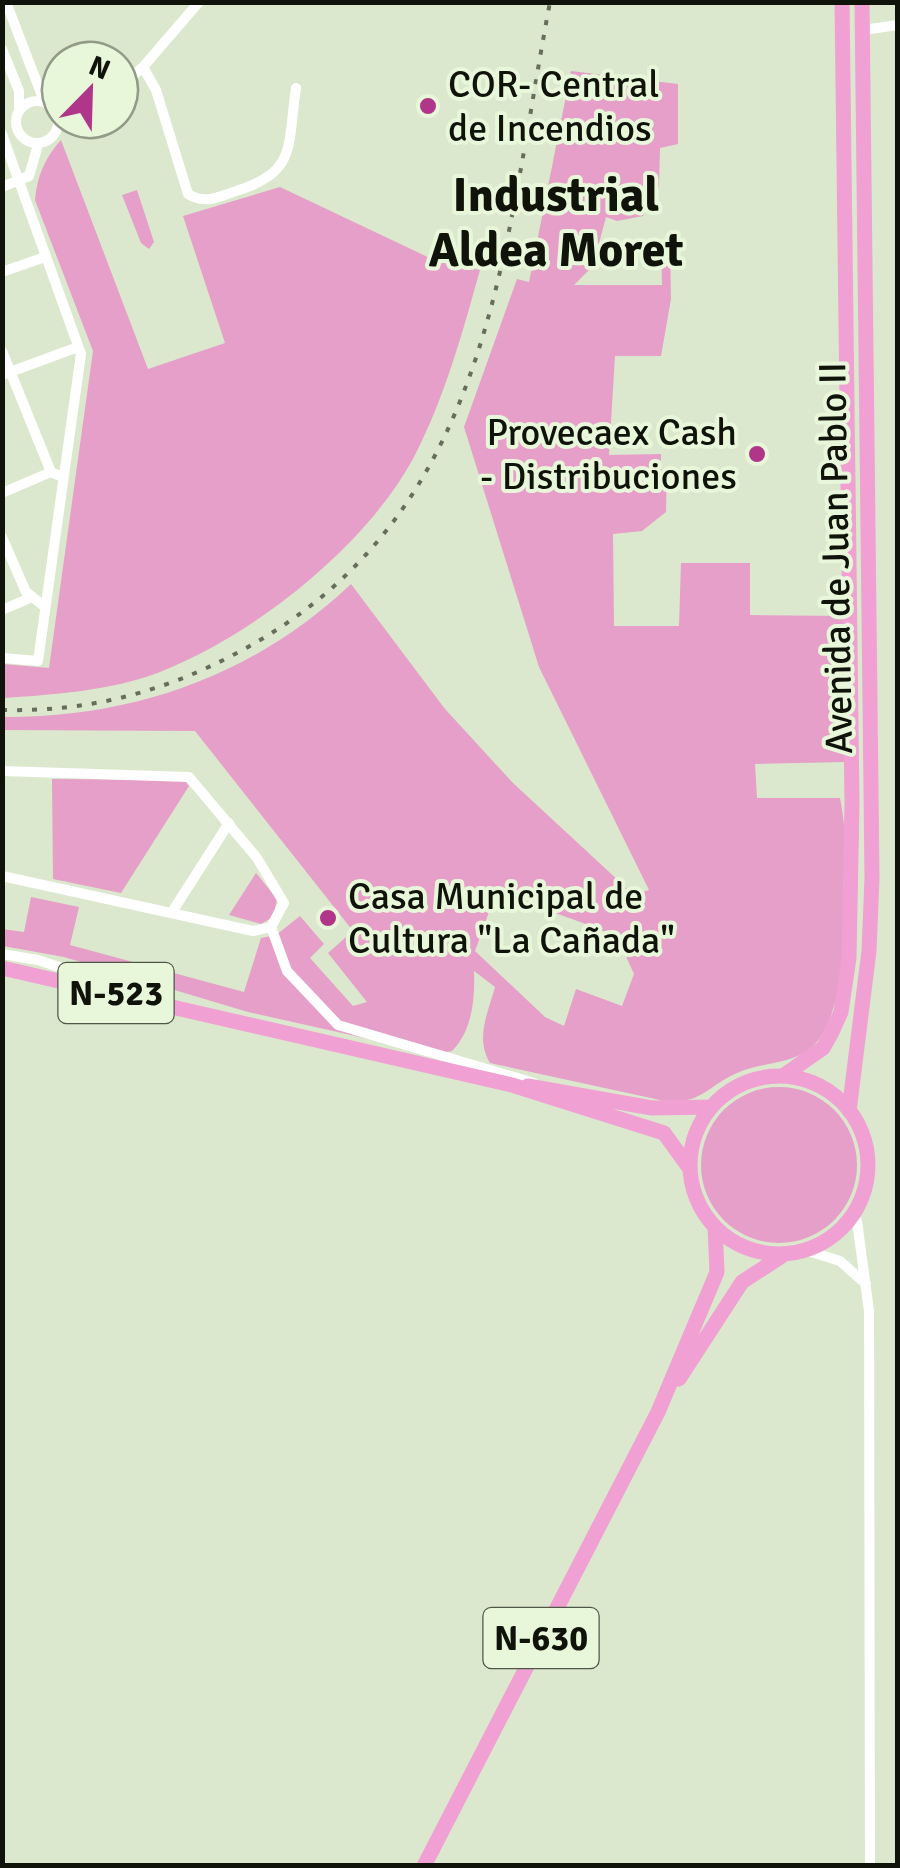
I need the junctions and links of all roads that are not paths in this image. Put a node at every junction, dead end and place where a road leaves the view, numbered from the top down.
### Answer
1 (6, 2) edge
2 (199, 2) edge
3 (842, 2) edge
4 (862, 2) edge
5 (898, 26) edge
6 (862, 30) junction
7 (2, 49) edge
8 (143, 67) junction
9 (140, 70) edge
10 (8, 78) edge
11 (296, 88) dead end
12 (40, 91) edge
13 (40, 101) edge
14 (20, 107) junction
15 (2, 134) edge
16 (50, 140) edge
17 (38, 146) junction
18 (18, 181) junction
19 (2, 187) edge
20 (45, 257) junction
21 (2, 272) edge
22 (78, 346) junction
23 (2, 351) edge
24 (7, 374) edge
25 (56, 474) junction
26 (2, 492) edge
27 (2, 537) edge
28 (30, 598) junction
29 (44, 606) junction
30 (2, 610) edge
31 (2, 658) edge
32 (2, 771) edge
33 (229, 823) junction
34 (2, 876) edge
35 (172, 912) junction
36 (271, 927) junction
37 (2, 958) edge
38 (3, 968) edge
39 (120, 987) junction
40 (229, 1018) junction
41 (783, 1076) junction
42 (512, 1084) junction
43 (544, 1087) junction
44 (711, 1106) junction
45 (849, 1111) junction
46 (690, 1169) junction
47 (851, 1217) junction
48 (716, 1227) junction
49 (805, 1250) junction
50 (786, 1254) junction
51 (866, 1284) junction
52 (658, 1412) junction
53 (424, 1866) edge
54 (870, 1866) edge

1 - 12 street
2 - 8 street
3 - 41 highway, Avenida de Juan Pablo II
4 - 6 highway, Avenida de Juan Pablo II
5 - 6 street
6 - 45 highway, Avenida de Juan Pablo II
7 - 10 street
8 - 9 street
8 - 11 street
10 - 14 street
13 - 14 street
14 - 17 street
15 - 18 street
16 - 17 street
17 - 18 street
18 - 19 street
18 - 20 street
20 - 21 street
20 - 22 street
22 - 24 street
22 - 25 street
23 - 24 street
24 - 25 street
25 - 26 street
25 - 29 street
27 - 28 street
28 - 29 street
28 - 30 street
29 - 31 street
32 - 33 street
33 - 35 street
33 - 36 street
34 - 35 street
35 - 36 street
36 - 43 street
37 - 39 highway, N-523
37 - 39 street
38 - 40 highway, N-523
39 - 40 highway, N-523
40 - 42 highway, N-523
41 - 44 highway
41 - 45 highway
42 - 43 highway
42 - 46 highway
43 - 44 highway
44 - 46 highway
45 - 47 highway
46 - 48 highway, N-630
47 - 49 highway, N-630
47 - 51 street
48 - 50 highway, N-630
48 - 52 highway, N-630
49 - 50 highway, N-630
49 - 51 street
50 - 52 highway, N-630
51 - 54 street
52 - 53 highway, N-630

